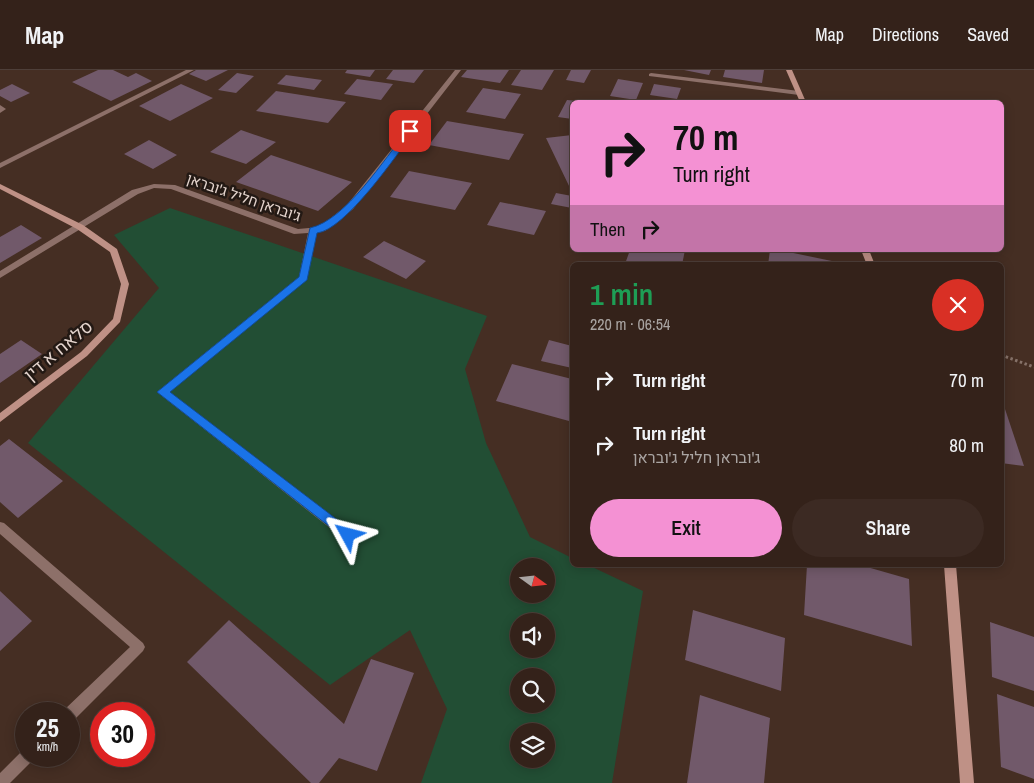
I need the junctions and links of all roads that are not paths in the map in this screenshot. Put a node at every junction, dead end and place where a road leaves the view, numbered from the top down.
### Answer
1 (191, 70) edge
2 (458, 70) edge
3 (788, 70) edge
4 (651, 75) dead end
5 (800, 93) junction
6 (802, 100) edge
7 (0, 107) edge
8 (0, 111) edge
9 (0, 166) edge
10 (2, 189) edge
11 (80, 227) junction
12 (313, 230) junction
13 (0, 275) edge
14 (0, 418) edge
15 (0, 527) edge
16 (348, 535) dead end
17 (950, 567) edge
18 (80, 704) edge
19 (16, 767) edge
20 (0, 783) edge
21 (966, 783) edge

1 - 9 street
2 - 12 street, ג'ובראן חליל ג'ובראן
3 - 5 street
4 - 5 street
5 - 6 street
7 - 8 street
10 - 11 street, סלאח א דין
11 - 12 street, ג'ובראן חליל ג'ובראן
11 - 13 street, ג'ובראן חליל ג'ובראן
11 - 14 street, סלאח א דין
12 - 16 street
15 - 18 street
17 - 21 street
19 - 20 street

